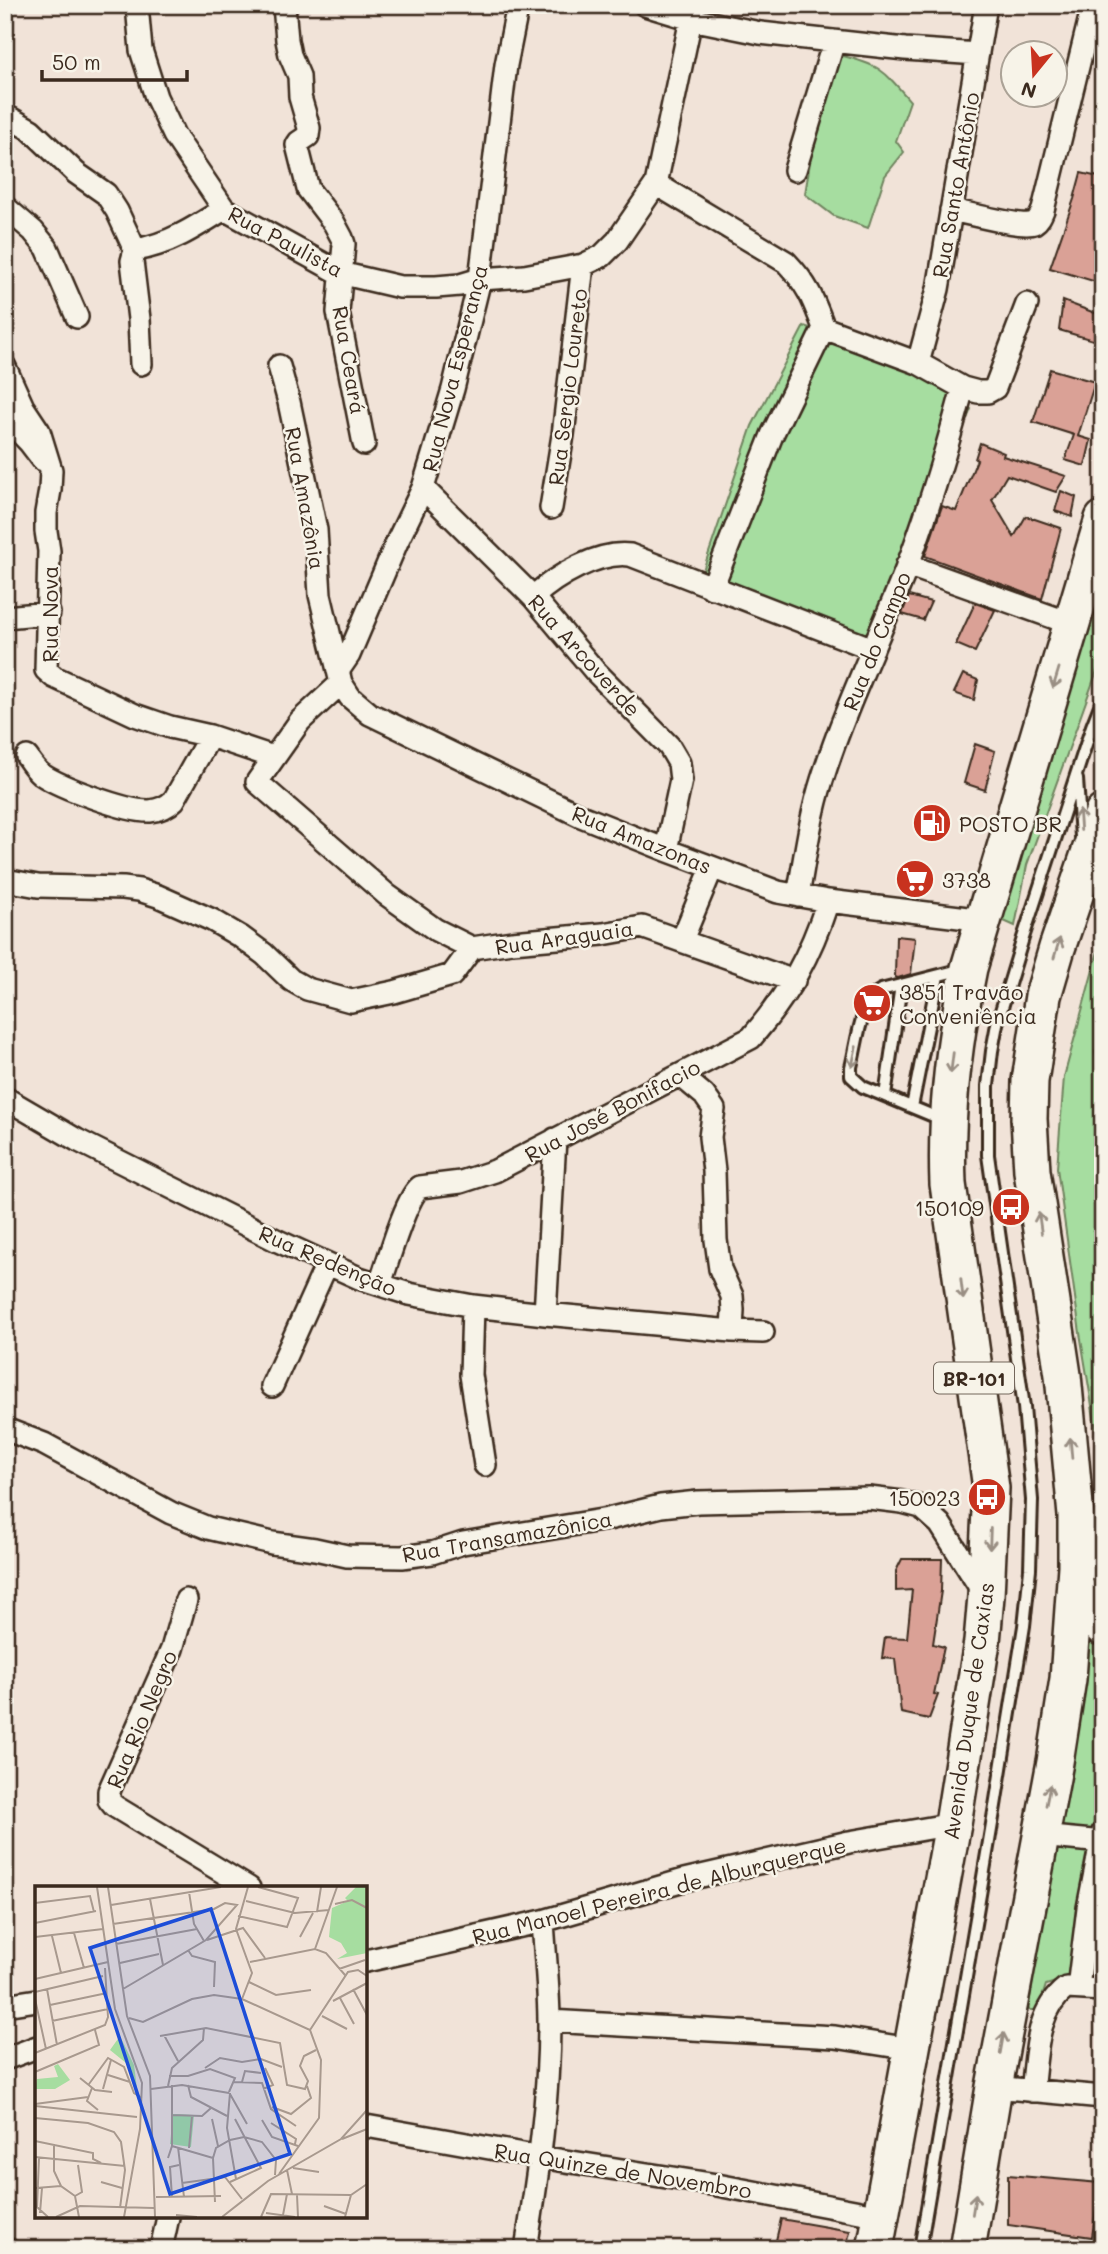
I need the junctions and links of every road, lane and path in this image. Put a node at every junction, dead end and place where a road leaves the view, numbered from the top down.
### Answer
1 (137, 5) edge
2 (284, 5) edge
3 (517, 5) edge
4 (645, 5) edge
5 (986, 5) edge
6 (1093, 5) edge
7 (693, 12) edge
8 (834, 41) junction
9 (978, 54) junction
10 (5, 115) edge
11 (795, 170) dead end
12 (656, 184) junction
13 (5, 207) edge
14 (224, 209) junction
15 (951, 210) junction
16 (135, 250) junction
17 (583, 265) junction
18 (340, 273) junction
19 (480, 279) junction
20 (1027, 304) dead end
21 (77, 317) dead end
22 (824, 328) junction
23 (918, 363) junction
24 (141, 364) dead end
25 (279, 366) dead end
26 (5, 367) edge
27 (963, 388) junction
28 (5, 417) edge
29 (364, 444) dead end
30 (51, 470) junction
31 (424, 488) junction
32 (551, 508) dead end
33 (1103, 519) edge
34 (907, 565) junction
35 (712, 589) junction
36 (533, 597) junction
37 (49, 613) junction
38 (5, 617) edge
39 (1072, 624) junction
40 (873, 649) junction
41 (339, 677) junction
42 (1103, 698) edge
43 (207, 740) junction
44 (27, 757) dead end
45 (273, 757) junction
46 (1077, 772) junction
47 (257, 782) joint
48 (1103, 813) edge
49 (666, 850) junction
50 (712, 868) junction
51 (1093, 875) edge
52 (5, 880) edge
53 (798, 896) junction
54 (828, 901) junction
55 (984, 920) junction
56 (681, 940) junction
57 (472, 948) junction
58 (954, 972) junction
59 (794, 981) junction
60 (901, 985) junction
61 (680, 1075) junction
62 (885, 1096) junction
63 (5, 1098) edge
64 (912, 1107) junction
65 (948, 1121) junction
66 (555, 1139) junction
67 (327, 1264) junction
68 (380, 1284) junction
69 (473, 1306) junction
70 (545, 1314) junction
71 (732, 1331) junction
72 (763, 1332) dead end
73 (272, 1386) dead end
74 (5, 1429) edge
75 (485, 1465) dead end
76 (1075, 1586) junction
77 (986, 1596) junction
78 (186, 1600) dead end
79 (1103, 1628) edge
80 (953, 1824) junction
81 (1040, 1836) junction
82 (1102, 1838) edge
83 (246, 1886) edge
84 (542, 1921) junction
85 (368, 1961) edge
86 (1077, 1987) junction
87 (1103, 1990) edge
88 (35, 2000) edge
89 (5, 2005) edge
90 (549, 2021) junction
91 (35, 2048) edge
92 (911, 2049) junction
93 (5, 2059) edge
94 (994, 2087) junction
95 (1032, 2091) junction
96 (1103, 2096) edge
97 (368, 2126) edge
98 (540, 2157) junction
99 (168, 2219) edge
100 (878, 2233) edge
101 (161, 2249) edge
102 (526, 2249) edge
103 (920, 2249) edge
104 (967, 2249) edge

1 - 14 street, Rua Paulista
2 - 18 street, Rua Ceará
3 - 19 street, Rua Nova Esperança
4 - 7 street
5 - 9 street, Rua Santo Antônio
6 - 15 street
7 - 8 street
7 - 12 street
8 - 9 street
8 - 11 street
9 - 15 street, Rua Santo Antônio
10 - 16 street
12 - 17 street, Rua Paulista
12 - 22 street
13 - 21 street
14 - 16 street
14 - 18 street, Rua Paulista
15 - 23 street, Rua Santo Antônio
16 - 24 street
17 - 19 street, Rua Paulista
17 - 32 street, Rua Sergio Loureto
18 - 19 street, Rua Paulista
18 - 29 street, Rua Ceará
19 - 31 street, Rua Nova Esperança
20 - 27 street
22 - 23 street
22 - 35 street
23 - 27 street
25 - 41 street, Rua Amazônia
26 - 30 street, Rua Nova
27 - 34 street, Rua do Campo
28 - 30 street
30 - 37 street, Rua Nova
31 - 36 street, Rua Arcoverde
31 - 41 street, Rua Nova Esperança
33 - 39 highway, Avenida Duque de Caxias / BR-101
34 - 39 street
34 - 40 street, Rua do Campo
35 - 36 street
35 - 40 street
36 - 49 street, Rua Arcoverde
37 - 38 street
37 - 43 street, Rua Nova
39 -> 55 highway, Avenida Duque de Caxias / BR-101
40 - 53 street, Rua do Campo
41 - 45 street, Rua Nova Esperança
41 - 49 street, Rua Amazonas
42 - 46 lane
43 - 44 street
43 - 45 street, Rua Nova
45 - 47 street, Rua Nova Esperança
51 -> 46 lane
46 - 103 lane
47 - 57 street, Rua Araguaia
48 - 51 highway
49 - 50 street, Rua Amazonas
50 - 53 street, Rua Amazonas
50 - 56 street
76 -> 51 highway
52 - 57 street
53 - 54 street, Rua Amazonas
54 - 55 street, Rua Amazonas
54 - 59 street, Rua José Bonifacio
55 - 58 highway, Avenida Duque de Caxias / BR-101
56 - 57 street, Rua Araguaia
56 - 59 street, Rua Araguaia
58 - 60 lane
58 - 64 lane
58 -> 65 highway, Avenida Duque de Caxias / BR-101
59 - 61 street, Rua José Bonifacio
60 - 62 lane
60 -> 62 lane
61 - 66 street, Rua José Bonifacio
61 - 71 street
62 - 64 lane
63 - 67 street, Rua Redenção
64 - 65 lane
65 -> 77 highway, Avenida Duque de Caxias / BR-101
66 - 68 street, Rua José Bonifacio
66 - 70 street
67 - 68 street, Rua Redenção
67 - 73 street
68 - 69 street, Rua Redenção
69 - 70 street, Rua Redenção
69 - 75 street
70 - 71 street, Rua Redenção
71 - 72 street, Rua Redenção
74 - 77 street, Rua Transamazônica
76 - 79 highway
81 -> 76 highway
77 - 80 highway, Avenida Duque de Caxias / BR-101
78 - 83 street, Rua Rio Negro
80 - 84 street, Rua Manoel Pereira de Alburquerque
80 - 92 highway, Avenida Duque de Caxias / BR-101
81 - 82 street
94 -> 81 highway
82 - 86 street
84 - 85 street, Rua Manoel Pereira de Alburquerque
84 - 90 street
86 - 87 street
86 - 95 street
88 - 89 street
90 - 92 street
90 - 98 street
91 - 93 street
92 - 100 highway, Avenida Duque de Caxias / BR-101
94 - 95 street
104 -> 94 highway
95 - 96 street
97 - 98 street, Rua Quinze de Novembro
98 - 100 street, Rua Quinze de Novembro
98 - 102 street
99 - 101 street

